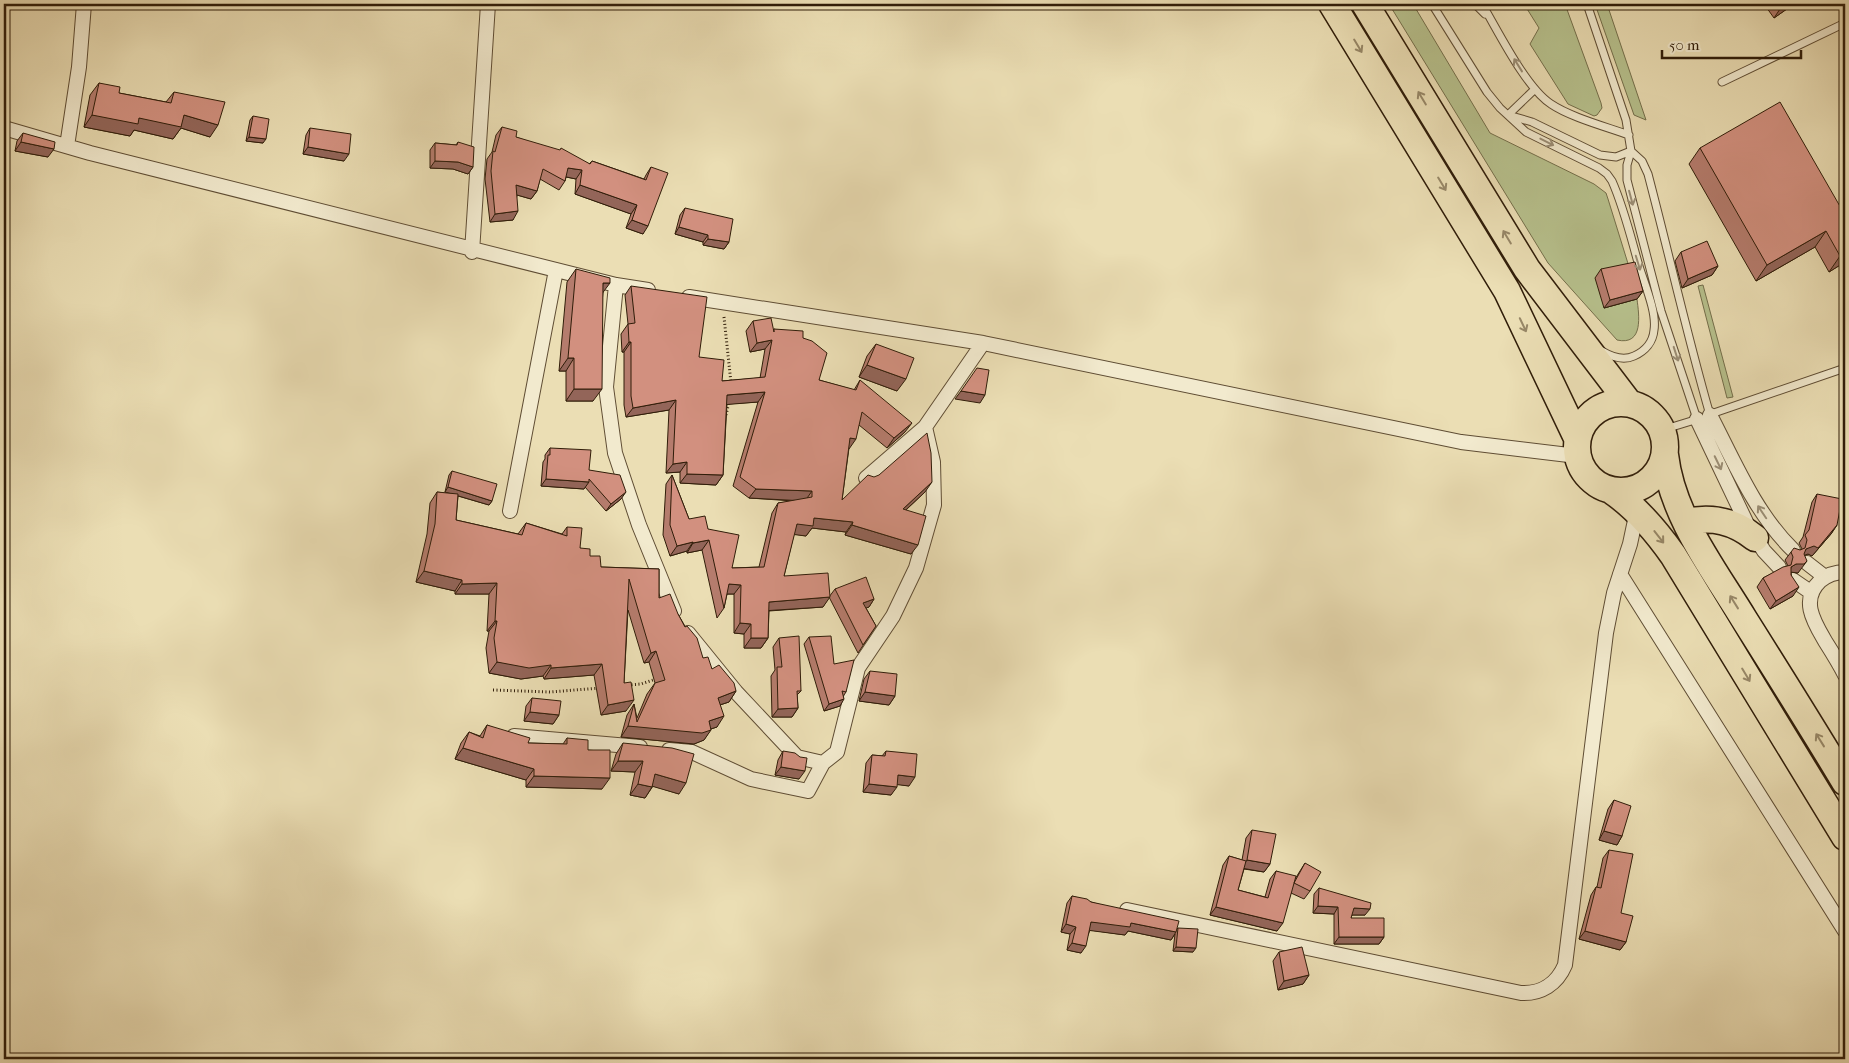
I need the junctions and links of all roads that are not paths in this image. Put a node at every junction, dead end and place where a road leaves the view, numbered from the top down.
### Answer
1 (84, 4) edge
2 (488, 4) edge
3 (1332, 4) edge
4 (1365, 4) edge
5 (1432, 4) edge
6 (1475, 4) edge
7 (1482, 4) edge
8 (1487, 4) edge
9 (1587, 4) edge
10 (1489, 18) junction
11 (1845, 23) edge
12 (1722, 82) dead end
13 (1534, 90) junction
14 (1508, 115) junction
15 (4, 128) edge
16 (1629, 135) junction
17 (67, 146) junction
18 (1631, 150) junction
19 (472, 250) junction
20 (1527, 269) junction
21 (556, 270) junction
22 (616, 285) junction
23 (1588, 337) dead end
24 (983, 343) junction
25 (1595, 344) dead end
26 (1845, 368) edge
27 (1630, 403) junction
28 (1703, 417) junction
29 (924, 427) junction
30 (1662, 430) junction
31 (1577, 447) junction
32 (1665, 455) junction
33 (866, 478) edge
34 (1612, 491) junction
35 (510, 511) dead end
36 (1637, 511) junction
37 (1686, 522) junction
38 (1755, 538) junction
39 (1793, 550) edge
40 (1807, 562) edge
41 (1779, 567) edge
42 (1845, 572) edge
43 (1620, 574) junction
44 (1825, 577) junction
45 (1792, 580) edge
46 (1812, 593) junction
47 (1845, 675) edge
48 (514, 736) edge
49 (823, 763) junction
50 (1845, 782) edge
51 (1845, 837) edge
52 (1117, 908) edge
53 (1845, 931) edge

1 - 17 street
2 - 19 street
3 -> 31 highway
20 -> 4 highway
5 - 14 lane
6 - 10 lane
7 - 10 lane
8 - 10 lane
9 - 16 lane
13 -> 10 lane
11 - 12 lane
13 - 14 lane
13 - 16 lane
14 - 18 lane
14 -> 25 lane
15 - 17 street
16 - 18 lane
17 - 19 street
18 - 28 lane
18 -> 28 lane
19 - 21 street
20 - 23 lane
20 - 27 highway
21 - 22 street
21 - 35 street
22 - 24 street
22 - 49 street
24 - 29 street
24 - 31 street
26 - 28 lane
27 - 30 highway
27 - 31 highway
28 - 30 lane
28 -> 38 street
39 -> 28 street
29 - 33 street
29 - 49 street
30 - 32 highway
31 - 34 highway
32 - 34 highway
32 - 37 highway
34 - 36 highway
36 - 43 street
36 -> 51 highway
37 - 38 highway
50 -> 37 highway
38 - 41 street
40 - 44 street
42 - 44 street
43 - 52 street
43 - 53 street
44 - 46 street
45 - 46 street
46 - 47 street
48 - 49 street

